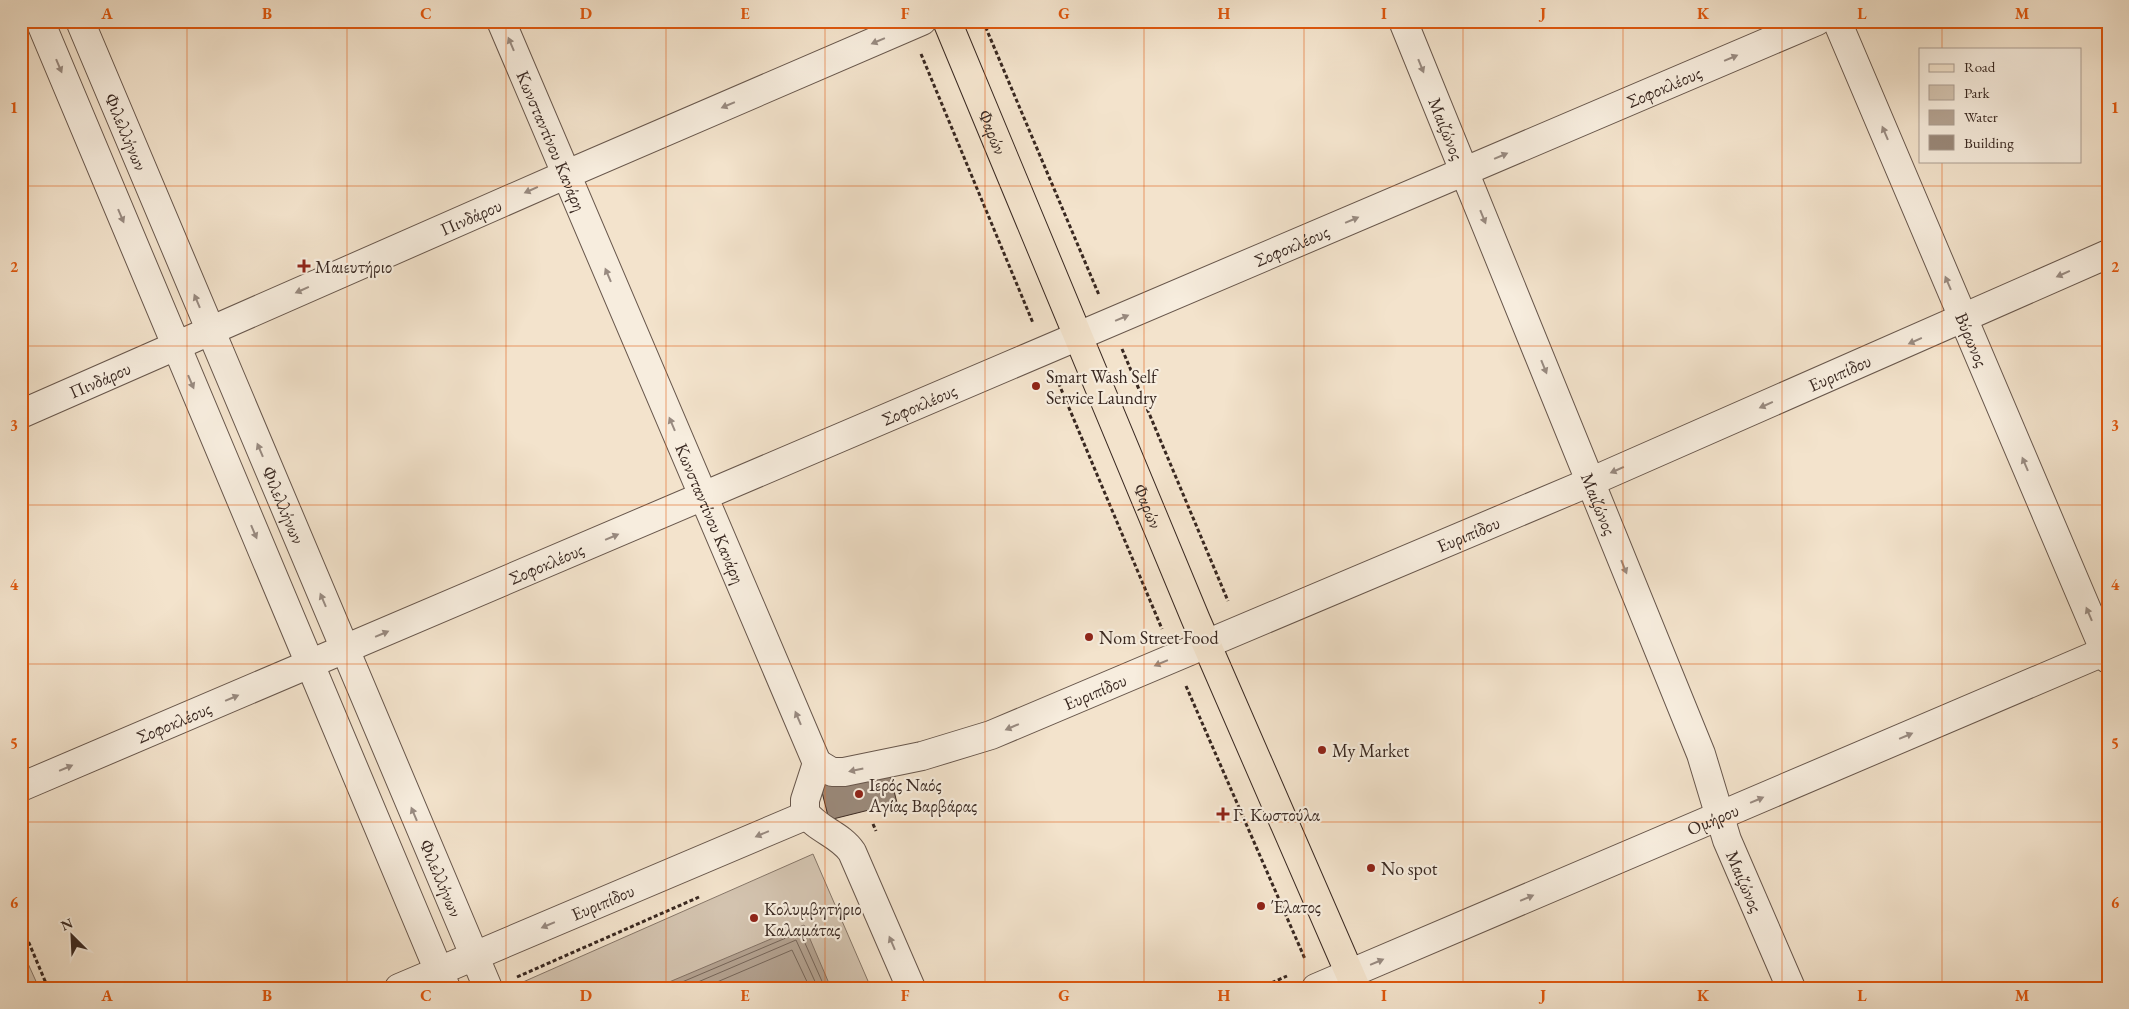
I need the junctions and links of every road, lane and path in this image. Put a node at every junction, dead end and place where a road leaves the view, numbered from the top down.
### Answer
1 (80, 21) edge
2 (501, 21) edge
3 (947, 21) edge
4 (1403, 21) edge
5 (1816, 21) edge
6 (1838, 21) edge
7 (37, 24) edge
8 (916, 24) edge
9 (1464, 172) junction
10 (565, 174) junction
11 (2108, 254) edge
12 (1964, 319) junction
13 (210, 331) junction
14 (1077, 337) junction
15 (175, 346) junction
16 (1046, 351) junction
17 (21, 414) edge
18 (1590, 482) junction
19 (704, 497) junction
20 (1206, 644) junction
21 (345, 650) junction
22 (2107, 653) edge
23 (1174, 658) junction
24 (310, 665) junction
25 (817, 763) junction
26 (21, 787) edge
27 (807, 815) junction
28 (1719, 816) junction
29 (701, 896) dead end
30 (21, 924) edge
31 (474, 956) junction
32 (442, 979) edge
33 (1353, 981) edge
34 (501, 983) edge
35 (48, 988) edge
36 (398, 988) edge
37 (911, 988) edge
38 (1317, 988) edge
39 (1791, 988) edge

13 -> 1 street, Φιλελλήνων
10 -> 2 street, Κωνσταντίνου Κανάρη
3 - 14 main road, Φαρών
4 -> 9 street, Μαιζώνος
9 -> 5 street, Σοφοκλέους
12 -> 6 street, Βύρωνος
7 -> 15 street, Φιλελλήνων
8 -> 10 street, Πινδάρου
8 - 16 path
14 -> 9 street, Σοφοκλέους
9 -> 18 street, Μαιζώνος
10 -> 13 street, Πινδάρου
19 -> 10 street, Κωνσταντίνου Κανάρη
11 -> 12 street, Ευριπίδου
12 -> 18 street, Ευριπίδου
22 -> 12 street, Βύρωνος
13 - 15 street, Πινδάρου
21 -> 13 street, Φιλελλήνων
14 - 16 street, Σοφοκλέους
14 - 20 main road, Φαρών
15 - 17 street, Πινδάρου
15 -> 24 street, Φιλελλήνων
16 - 19 street, Σοφοκλέους
16 - 23 path
18 - 20 street, Ευριπίδου
18 -> 28 street, Μαιζώνος
21 -> 19 street, Σοφοκλέους
25 -> 19 street, Κωνσταντίνου Κανάρη
20 - 23 street, Ευριπίδου
20 - 33 main road, Φαρών
21 - 24 street, Σοφοκλέους
31 -> 21 street, Φιλελλήνων
28 -> 22 street, Ομήρου
23 -> 25 street, Ευριπίδου
23 - 38 path
26 -> 24 street, Σοφοκλέους
24 - 32 street, Φιλελλήνων
25 - 27 street
27 -> 31 street, Ευριπίδου
37 -> 27 street
33 -> 28 street, Ομήρου
28 - 39 street, Μαιζώνος
29 - 34 path
30 - 35 path
31 - 32 street, Ευριπίδου
31 - 34 street, Φιλελλήνων
32 - 36 street, Ευριπίδου
33 - 38 street, Ομήρου

